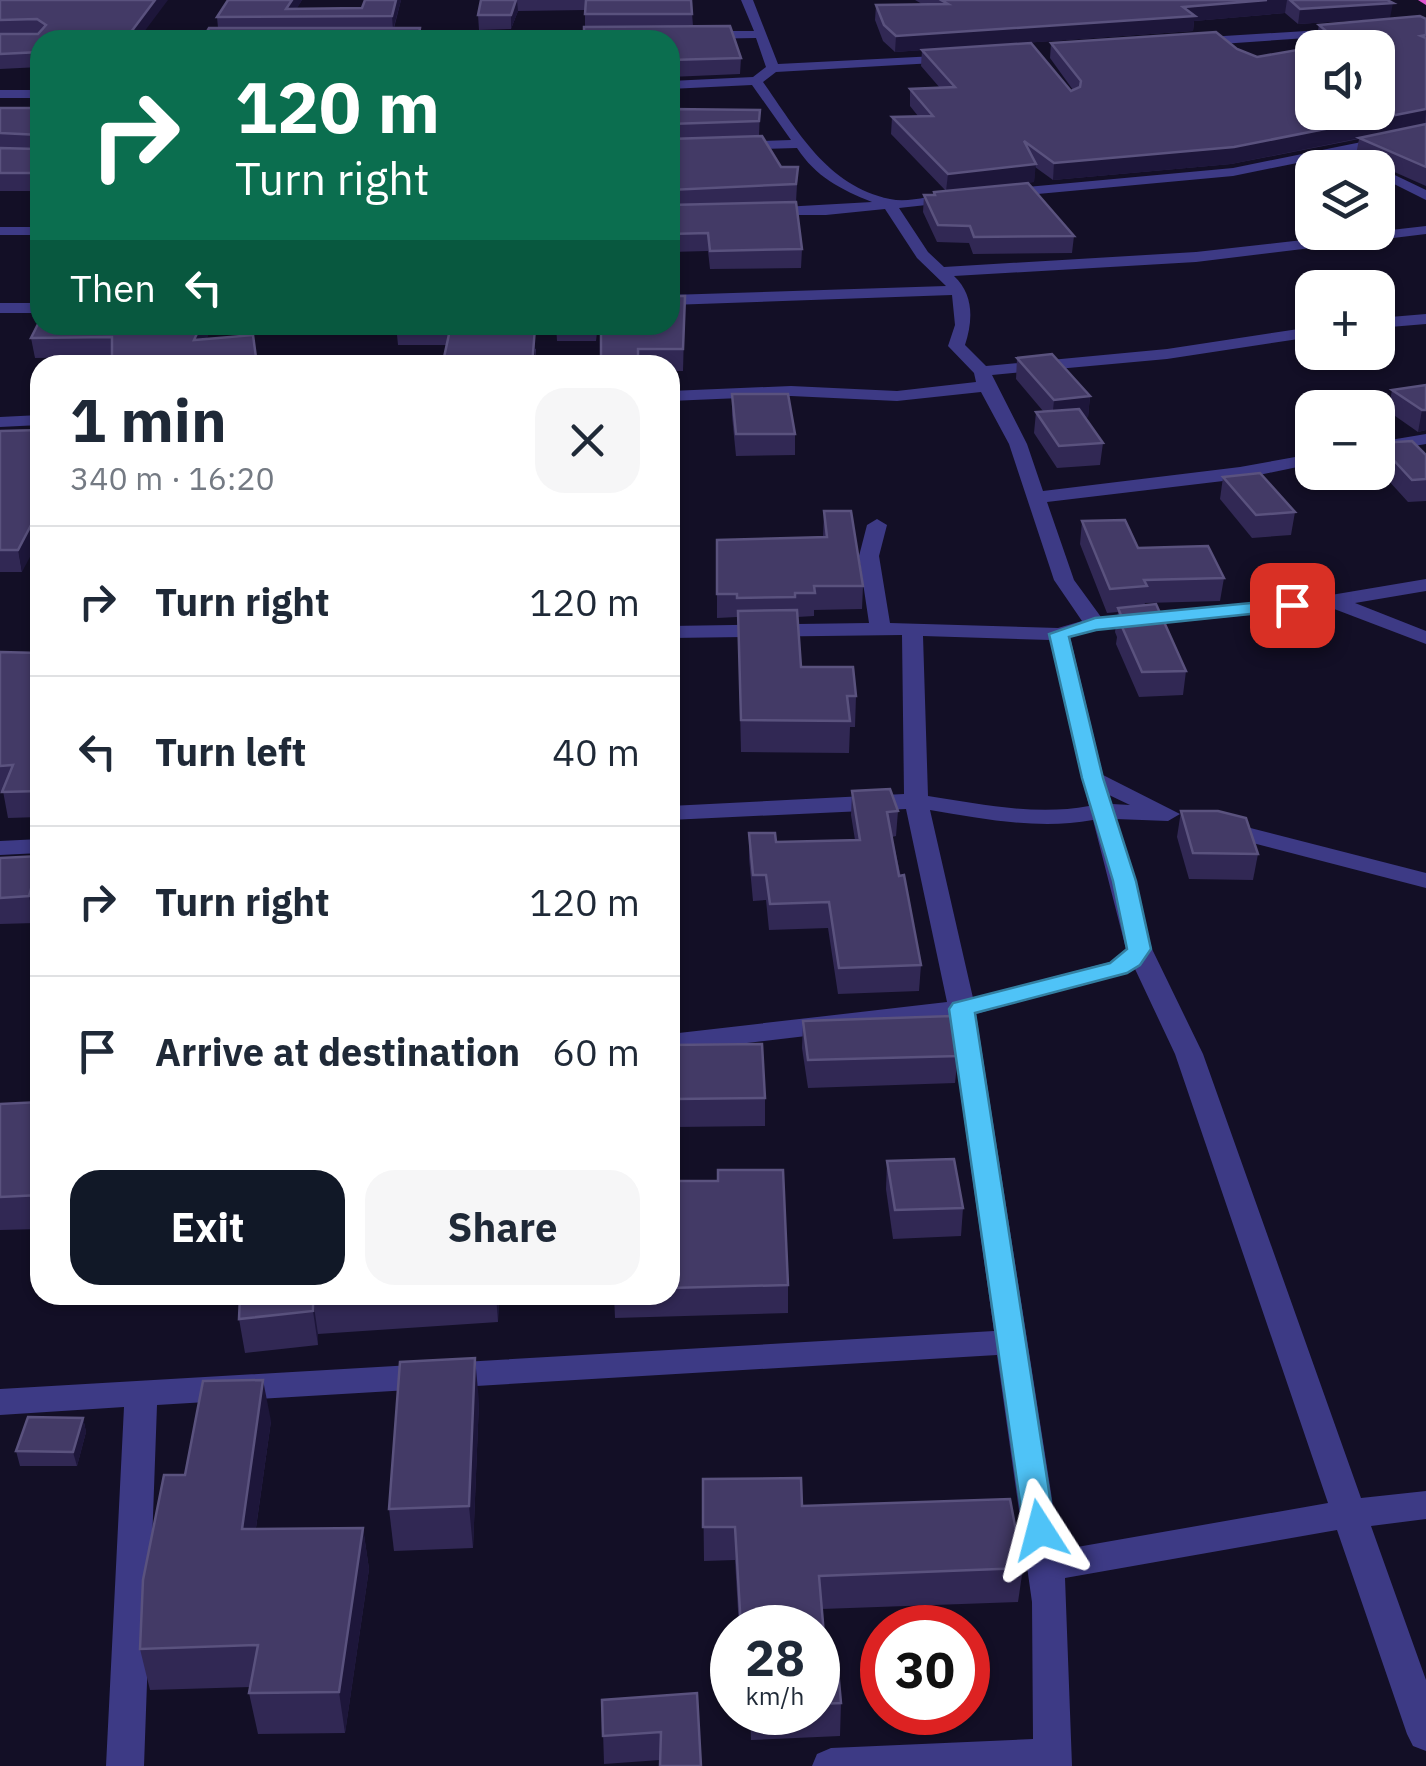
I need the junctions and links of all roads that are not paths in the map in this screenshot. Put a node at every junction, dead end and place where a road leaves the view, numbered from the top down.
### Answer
1 (747, 0) edge
2 (739, 22) dead end
3 (761, 34) junction
4 (680, 35) edge
5 (1295, 35) edge
6 (710, 36) junction
7 (1275, 36) junction
8 (1172, 43) edge
9 (1288, 49) edge
10 (960, 57) edge
11 (772, 68) junction
12 (756, 81) junction
13 (680, 85) edge
14 (0, 94) edge
15 (30, 94) edge
16 (1426, 133) edge
17 (799, 144) junction
18 (680, 148) edge
19 (1344, 150) edge
20 (1295, 160) edge
21 (1395, 180) edge
22 (988, 195) edge
23 (968, 196) edge
24 (1426, 196) edge
25 (890, 204) junction
26 (748, 213) edge
27 (1426, 230) edge
28 (0, 231) edge
29 (30, 231) edge
30 (941, 272) junction
31 (960, 290) junction
32 (680, 300) edge
33 (0, 308) edge
34 (30, 308) edge
35 (1426, 319) edge
36 (1395, 322) edge
37 (1295, 335) edge
38 (984, 378) junction
39 (680, 396) edge
40 (30, 420) edge
41 (0, 422) edge
42 (1426, 439) edge
43 (1395, 444) edge
44 (1295, 463) edge
45 (1036, 498) junction
46 (877, 525) dead end
47 (1426, 585) edge
48 (1331, 601) junction
49 (1095, 624) junction
50 (912, 628) junction
51 (880, 629) junction
52 (680, 632) edge
53 (1059, 634) junction
54 (1426, 638) edge
55 (1092, 778) junction
56 (916, 802) junction
57 (1102, 811) junction
58 (680, 813) edge
59 (1187, 819) junction
60 (30, 846) edge
61 (0, 848) edge
62 (1426, 881) edge
63 (1139, 949) junction
64 (962, 1009) junction
65 (680, 1042) edge
66 (1011, 1342) junction
67 (141, 1393) junction
68 (0, 1402) edge
69 (1426, 1506) edge
70 (1349, 1514) junction
71 (1045, 1567) junction
72 (1426, 1734) edge
73 (1052, 1761) edge
74 (125, 1766) edge
75 (831, 1766) edge

1 - 3 street
2 - 6 street
3 - 6 street
3 - 11 street
4 - 6 street
5 - 7 street
7 - 8 street
7 - 9 street
10 - 11 street
11 - 12 street
12 - 13 street
12 - 17 street
14 - 15 street
16 - 19 street
17 - 18 street
17 - 25 street
20 - 22 street
21 - 24 street
23 - 25 street
25 - 26 street
25 - 30 street
27 - 30 street
28 - 29 street
30 - 31 street
31 - 32 street
31 - 38 street
33 - 34 street
35 - 36 street
37 - 38 street
38 - 39 street
38 - 45 street
40 - 41 street
42 - 43 street
44 - 45 street
45 - 49 street
46 - 51 street
47 - 48 street
48 - 49 street
48 - 54 street
49 - 53 street
50 - 51 street
50 - 53 street
50 - 56 street
51 - 52 street
53 - 55 street
55 - 57 street
55 - 59 street
56 - 57 street
56 - 58 street
56 - 64 street
57 - 59 street
57 - 63 street
59 - 62 street
60 - 61 street
63 - 64 street
63 - 70 street
64 - 65 street
64 - 66 street
66 - 67 street
66 - 71 street
67 - 68 street
67 - 74 street
69 - 70 street
70 - 71 street
70 - 72 street
71 - 73 street
73 - 75 street

